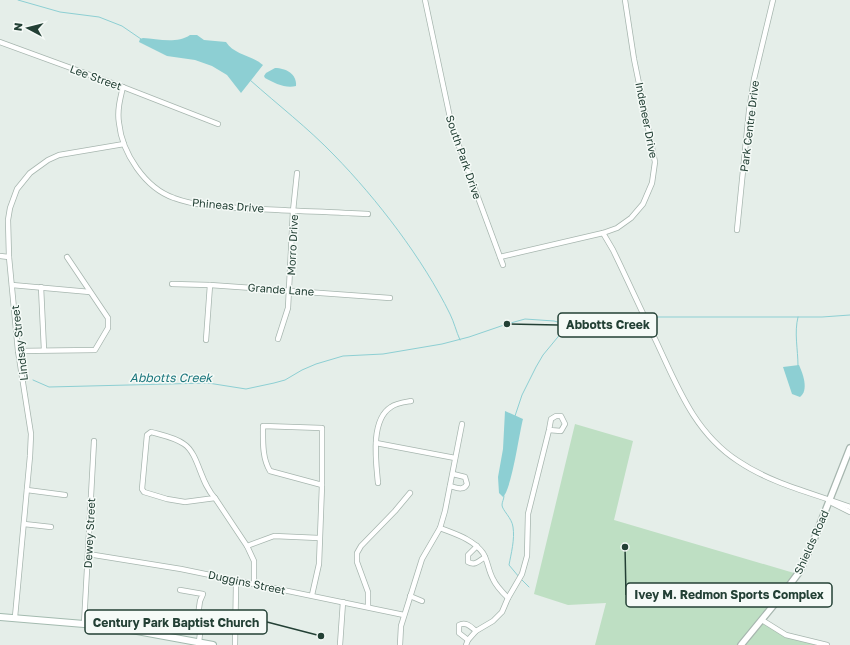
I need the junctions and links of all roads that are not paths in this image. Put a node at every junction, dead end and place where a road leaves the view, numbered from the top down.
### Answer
1 (425, 0) edge
2 (625, 0) edge
3 (773, 0) edge
4 (0, 42) edge
5 (123, 87) junction
6 (218, 124) dead end
7 (124, 144) junction
8 (297, 173) dead end
9 (293, 210) junction
10 (368, 214) dead end
11 (738, 230) dead end
12 (603, 233) junction
13 (0, 256) edge
14 (10, 257) junction
15 (67, 257) dead end
16 (500, 257) junction
17 (503, 265) dead end
18 (172, 284) dead end
19 (12, 285) junction
20 (210, 285) junction
21 (41, 287) junction
22 (290, 290) junction
23 (90, 292) junction
24 (390, 298) dead end
25 (278, 339) dead end
26 (206, 340) dead end
27 (44, 350) junction
28 (18, 351) junction
29 (411, 401) dead end
30 (462, 424) dead end
31 (549, 430) dead end
32 (94, 441) dead end
33 (376, 443) junction
34 (850, 448) edge
35 (455, 458) junction
36 (453, 474) junction
37 (378, 483) dead end
38 (322, 485) junction
39 (450, 486) junction
40 (27, 490) junction
41 (410, 493) dead end
42 (65, 495) dead end
43 (215, 498) junction
44 (829, 501) junction
45 (850, 507) edge
46 (850, 512) edge
47 (24, 524) junction
48 (51, 526) dead end
49 (440, 528) junction
50 (319, 538) junction
51 (248, 546) junction
52 (477, 546) junction
53 (88, 554) junction
54 (485, 557) junction
55 (254, 584) junction
56 (236, 585) dead end
57 (180, 590) dead end
58 (312, 595) junction
59 (410, 596) junction
60 (508, 598) junction
61 (422, 601) dead end
62 (343, 602) junction
63 (368, 607) junction
64 (404, 615) junction
65 (0, 616) edge
66 (15, 617) junction
67 (762, 620) junction
68 (84, 624) junction
69 (476, 631) junction
70 (199, 642) junction
71 (467, 643) edge
72 (213, 645) edge
73 (235, 645) edge
74 (340, 645) edge
75 (400, 645) edge
76 (741, 645) edge
77 (827, 645) edge

1 - 16 street, South Park Drive
2 - 12 street, Indeneer Drive
3 - 11 street, Park Centre Drive
4 - 5 street, Lee Street
5 - 6 street, Lee Street
5 - 7 street, Phineas Drive
7 - 9 street, Phineas Drive
7 - 14 street, Lindsay Street
8 - 9 street, Morro Drive
9 - 10 street, Phineas Drive
9 - 22 street, Morro Drive
12 - 16 street, Indeneer Drive
12 - 44 street
13 - 14 street
14 - 19 street, Lindsay Street
15 - 23 street
16 - 17 street, South Park Drive
18 - 20 street, Grande Lane
19 - 21 street
19 - 28 street, Lindsay Street
20 - 22 street, Grande Lane
20 - 26 street
21 - 23 street
21 - 27 street
22 - 24 street, Grande Lane
22 - 25 street, Morro Drive
23 - 27 street
27 - 28 street
28 - 40 street, Lindsay Street
29 - 33 street
30 - 35 street
31 - 60 street
32 - 53 street, Dewey Street
33 - 35 street
33 - 37 street
34 - 44 street, Shields Road
35 - 36 street
36 - 39 street
36 - 39 street
38 - 38 street
38 - 50 street
39 - 49 street
40 - 42 street
40 - 47 street, Lindsay Street
41 - 63 street
43 - 43 street
43 - 51 street
44 - 45 street
44 - 46 street
44 - 67 street, Shields Road
47 - 48 street
47 - 66 street, Lindsay Street
49 - 52 street
49 - 59 street
50 - 51 street
50 - 58 street
51 - 55 street
52 - 54 street
52 - 54 street
53 - 55 street, Duggins Street
53 - 68 street, Dewey Street
54 - 60 street
55 - 58 street, Duggins Street
56 - 73 street
57 - 70 street
58 - 62 street, Duggins Street
59 - 61 street
59 - 64 street
60 - 69 street
62 - 63 street, Duggins Street
62 - 74 street
63 - 64 street, Duggins Street
64 - 75 street
65 - 66 main road
66 - 68 main road
67 - 76 street, Shields Road
67 - 77 street
68 - 70 main road
69 - 71 street
69 - 71 street
70 - 72 main road

